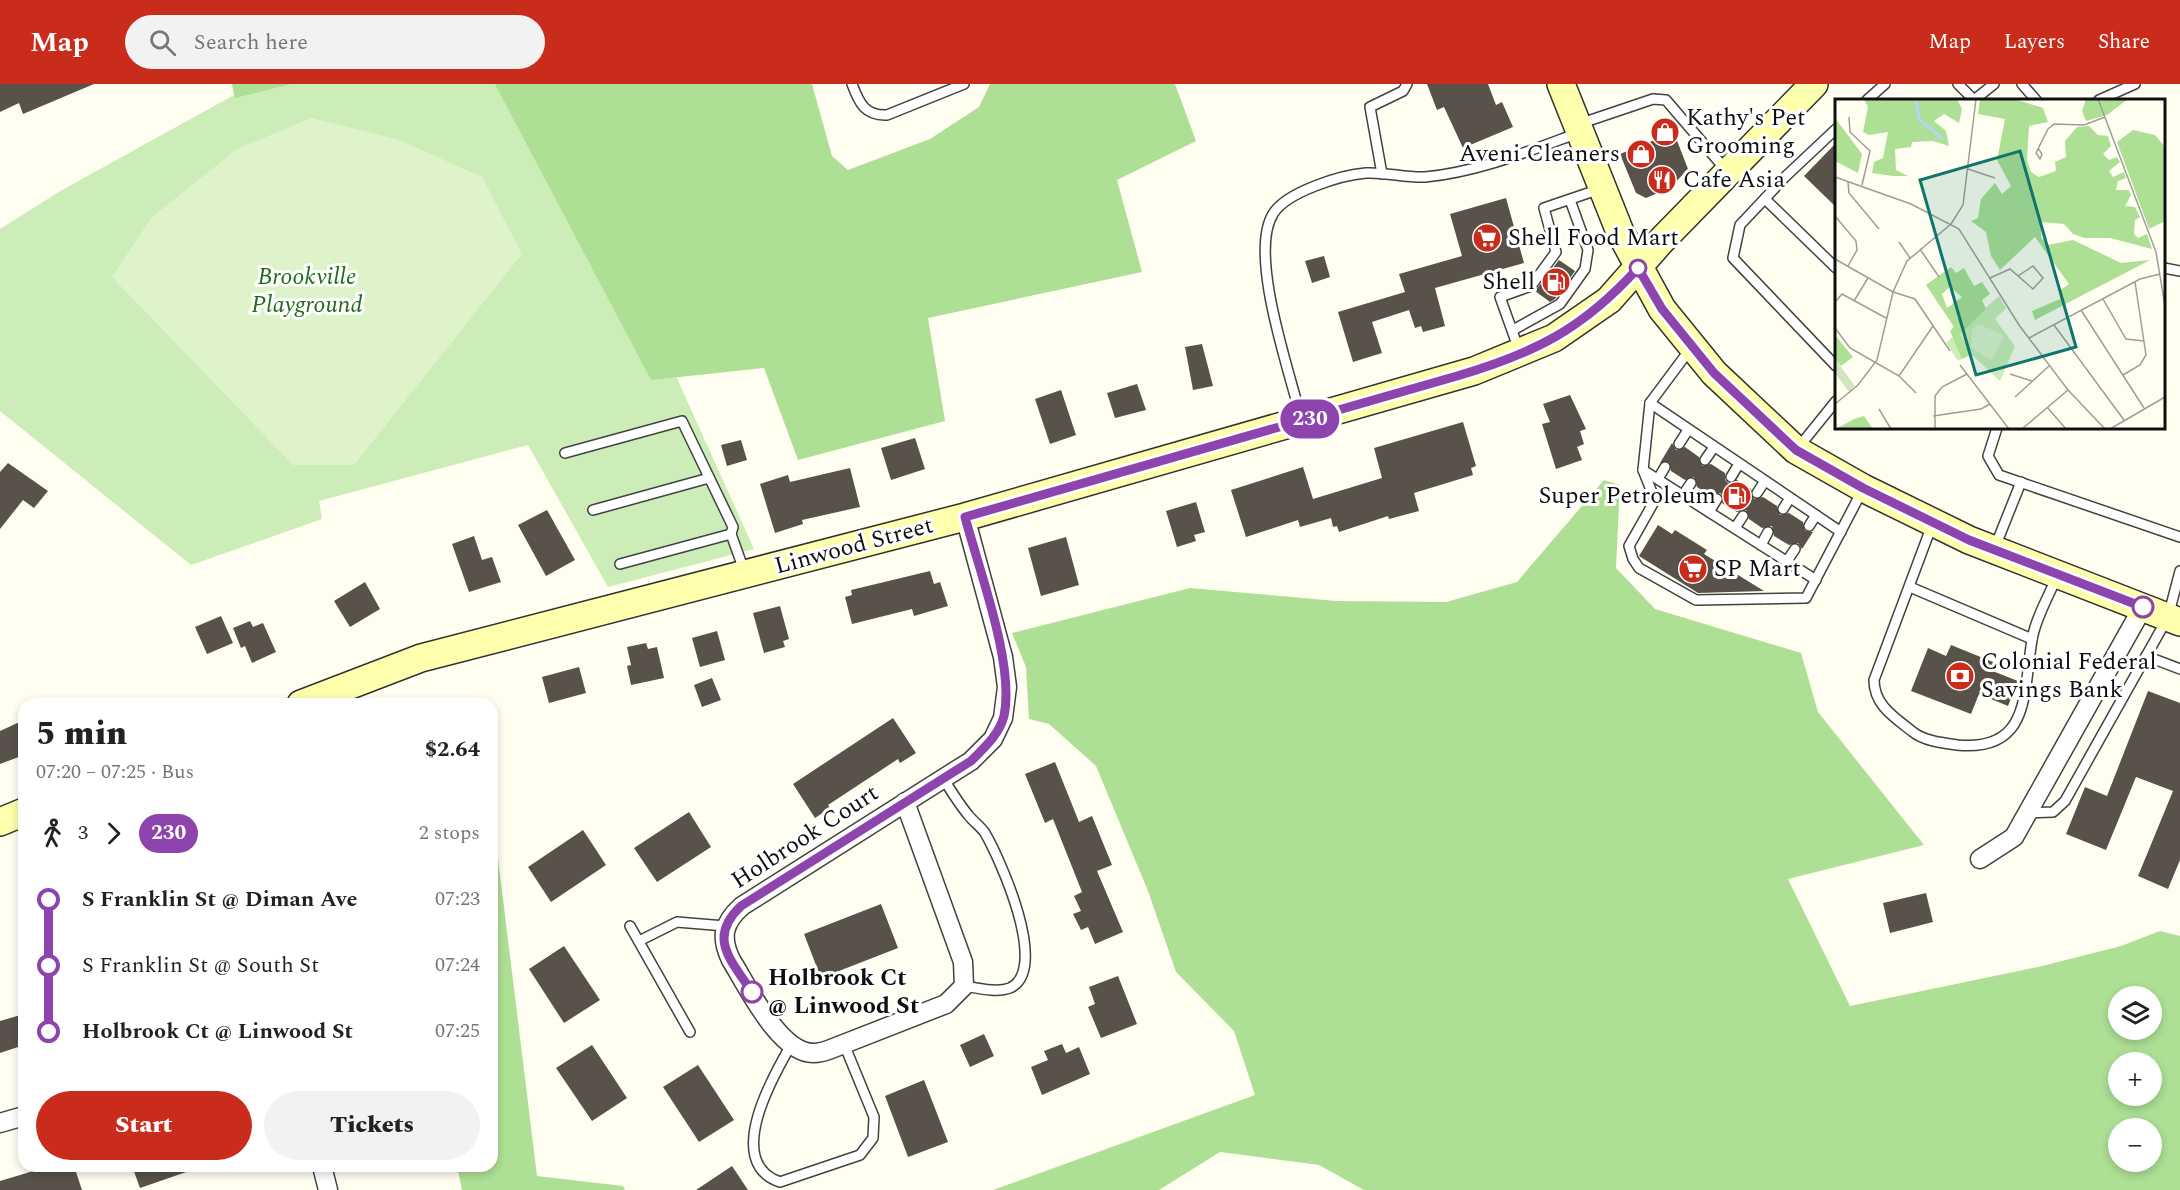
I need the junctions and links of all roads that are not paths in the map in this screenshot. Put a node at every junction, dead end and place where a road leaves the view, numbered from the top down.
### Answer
1 (852, 84) edge
2 (964, 84) edge
3 (1407, 84) edge
4 (1561, 84) edge
5 (1814, 84) edge
6 (1885, 84) edge
7 (1958, 84) edge
8 (1994, 84) edge
9 (2022, 84) edge
10 (2135, 84) edge
11 (1868, 99) edge
12 (1973, 99) edge
13 (1975, 99) edge
14 (2035, 99) edge
15 (2101, 99) edge
16 (1579, 129) junction
17 (1835, 130) edge
18 (1729, 173) junction
19 (1382, 174) junction
20 (1602, 189) junction
21 (1765, 199) junction
22 (1570, 200) junction
23 (1835, 267) edge
24 (1638, 268) junction
25 (2165, 268) edge
26 (2180, 272) edge
27 (1516, 342) junction
28 (1692, 346) junction
29 (1835, 365) edge
30 (1835, 402) edge
31 (1650, 403) junction
32 (1302, 421) junction
33 (1997, 429) edge
34 (1688, 430) junction
35 (1679, 444) dead end
36 (1714, 447) junction
37 (1796, 450) junction
38 (565, 453) dead end
39 (1705, 460) dead end
40 (1740, 464) junction
41 (1665, 467) dead end
42 (1643, 470) junction
43 (1731, 477) dead end
44 (709, 478) junction
45 (1658, 479) junction
46 (1765, 481) junction
47 (2021, 482) junction
48 (1691, 483) dead end
49 (1863, 488) junction
50 (1757, 493) dead end
51 (1683, 495) junction
52 (1790, 498) junction
53 (1717, 500) dead end
54 (1783, 509) dead end
55 (593, 510) dead end
56 (1709, 512) junction
57 (1816, 515) junction
58 (1743, 516) dead end
59 (965, 517) junction
60 (1933, 522) junction
61 (1809, 526) dead end
62 (1735, 528) junction
63 (1768, 532) dead end
64 (1841, 532) junction
65 (731, 534) junction
66 (2180, 537) edge
67 (1761, 544) junction
68 (1795, 549) dead end
69 (1994, 549) junction
70 (1787, 561) junction
71 (620, 564) dead end
72 (2180, 571) edge
73 (2058, 574) junction
74 (746, 575) junction
75 (1816, 580) junction
76 (1910, 587) junction
77 (2143, 607) junction
78 (2174, 619) edge
79 (2032, 639) junction
80 (2146, 656) junction
81 (2180, 669) edge
82 (316, 698) edge
83 (943, 778) junction
84 (905, 802) junction
85 (2028, 813) junction
86 (18, 814) edge
87 (0, 822) edge
88 (1980, 859) dead end
89 (630, 926) dead end
90 (725, 926) junction
91 (639, 941) junction
92 (964, 986) junction
93 (690, 1032) dead end
94 (844, 1044) junction
95 (791, 1045) junction
96 (18, 1118) edge
97 (0, 1123) edge
98 (324, 1172) edge
99 (328, 1190) edge

1 - 2 lane
3 - 19 lane
4 - 16 main road
5 - 18 main road, Linwood Street
6 - 11 lane
7 - 12 lane
8 - 13 lane
9 - 14 lane
10 - 15 lane
16 - 18 lane
16 - 19 lane
16 - 20 main road
17 - 21 lane
18 - 24 main road, Linwood Street
19 - 32 lane
20 - 22 lane
20 - 24 main road
21 - 23 lane
21 - 29 lane
22 - 27 lane
22 - 27 lane
24 - 27 main road, Linwood Street
24 - 28 main road
25 - 26 lane
27 - 32 main road, Linwood Street
28 - 31 lane
28 - 37 main road
30 - 37 lane
31 - 34 lane
31 - 42 lane
32 - 59 main road, Linwood Street
33 - 47 lane
34 - 35 lane
34 - 36 lane
36 - 39 lane
36 - 40 lane
37 - 49 main road
38 - 44 lane
40 - 43 lane
40 - 46 lane
41 - 45 lane
42 - 45 lane
42 - 75 lane
44 - 55 lane
44 - 65 lane
45 - 51 lane
46 - 50 lane
46 - 52 lane
47 - 66 lane
47 - 69 lane
48 - 51 lane
49 - 60 main road
49 - 64 lane
51 - 56 lane
52 - 54 lane
52 - 57 lane
53 - 56 lane
56 - 62 lane
57 - 61 lane
57 - 64 lane
58 - 62 lane
59 - 74 main road, Linwood Street
59 - 83 street, Holbrook Court
60 - 69 main road
60 - 76 lane
62 - 67 lane
63 - 67 lane
64 - 75 lane
65 - 71 lane
65 - 74 lane
67 - 70 lane
68 - 70 lane
69 - 73 main road
70 - 75 lane
72 - 78 lane
73 - 77 main road
73 - 79 lane
74 - 82 main road, Linwood Street
76 - 79 lane
76 - 79 lane
77 - 78 main road
77 - 85 street
78 - 80 lane
80 - 81 lane
80 - 85 lane
83 - 84 street, Holbrook Court
83 - 92 lane
84 - 90 street, Holbrook Court
84 - 92 street, Holbrook Court
85 - 88 street
86 - 87 main road
89 - 91 lane
90 - 91 lane
90 - 95 street, Holbrook Court
91 - 93 lane
92 - 94 street
94 - 95 street
94 - 95 lane
96 - 97 street
98 - 99 street

